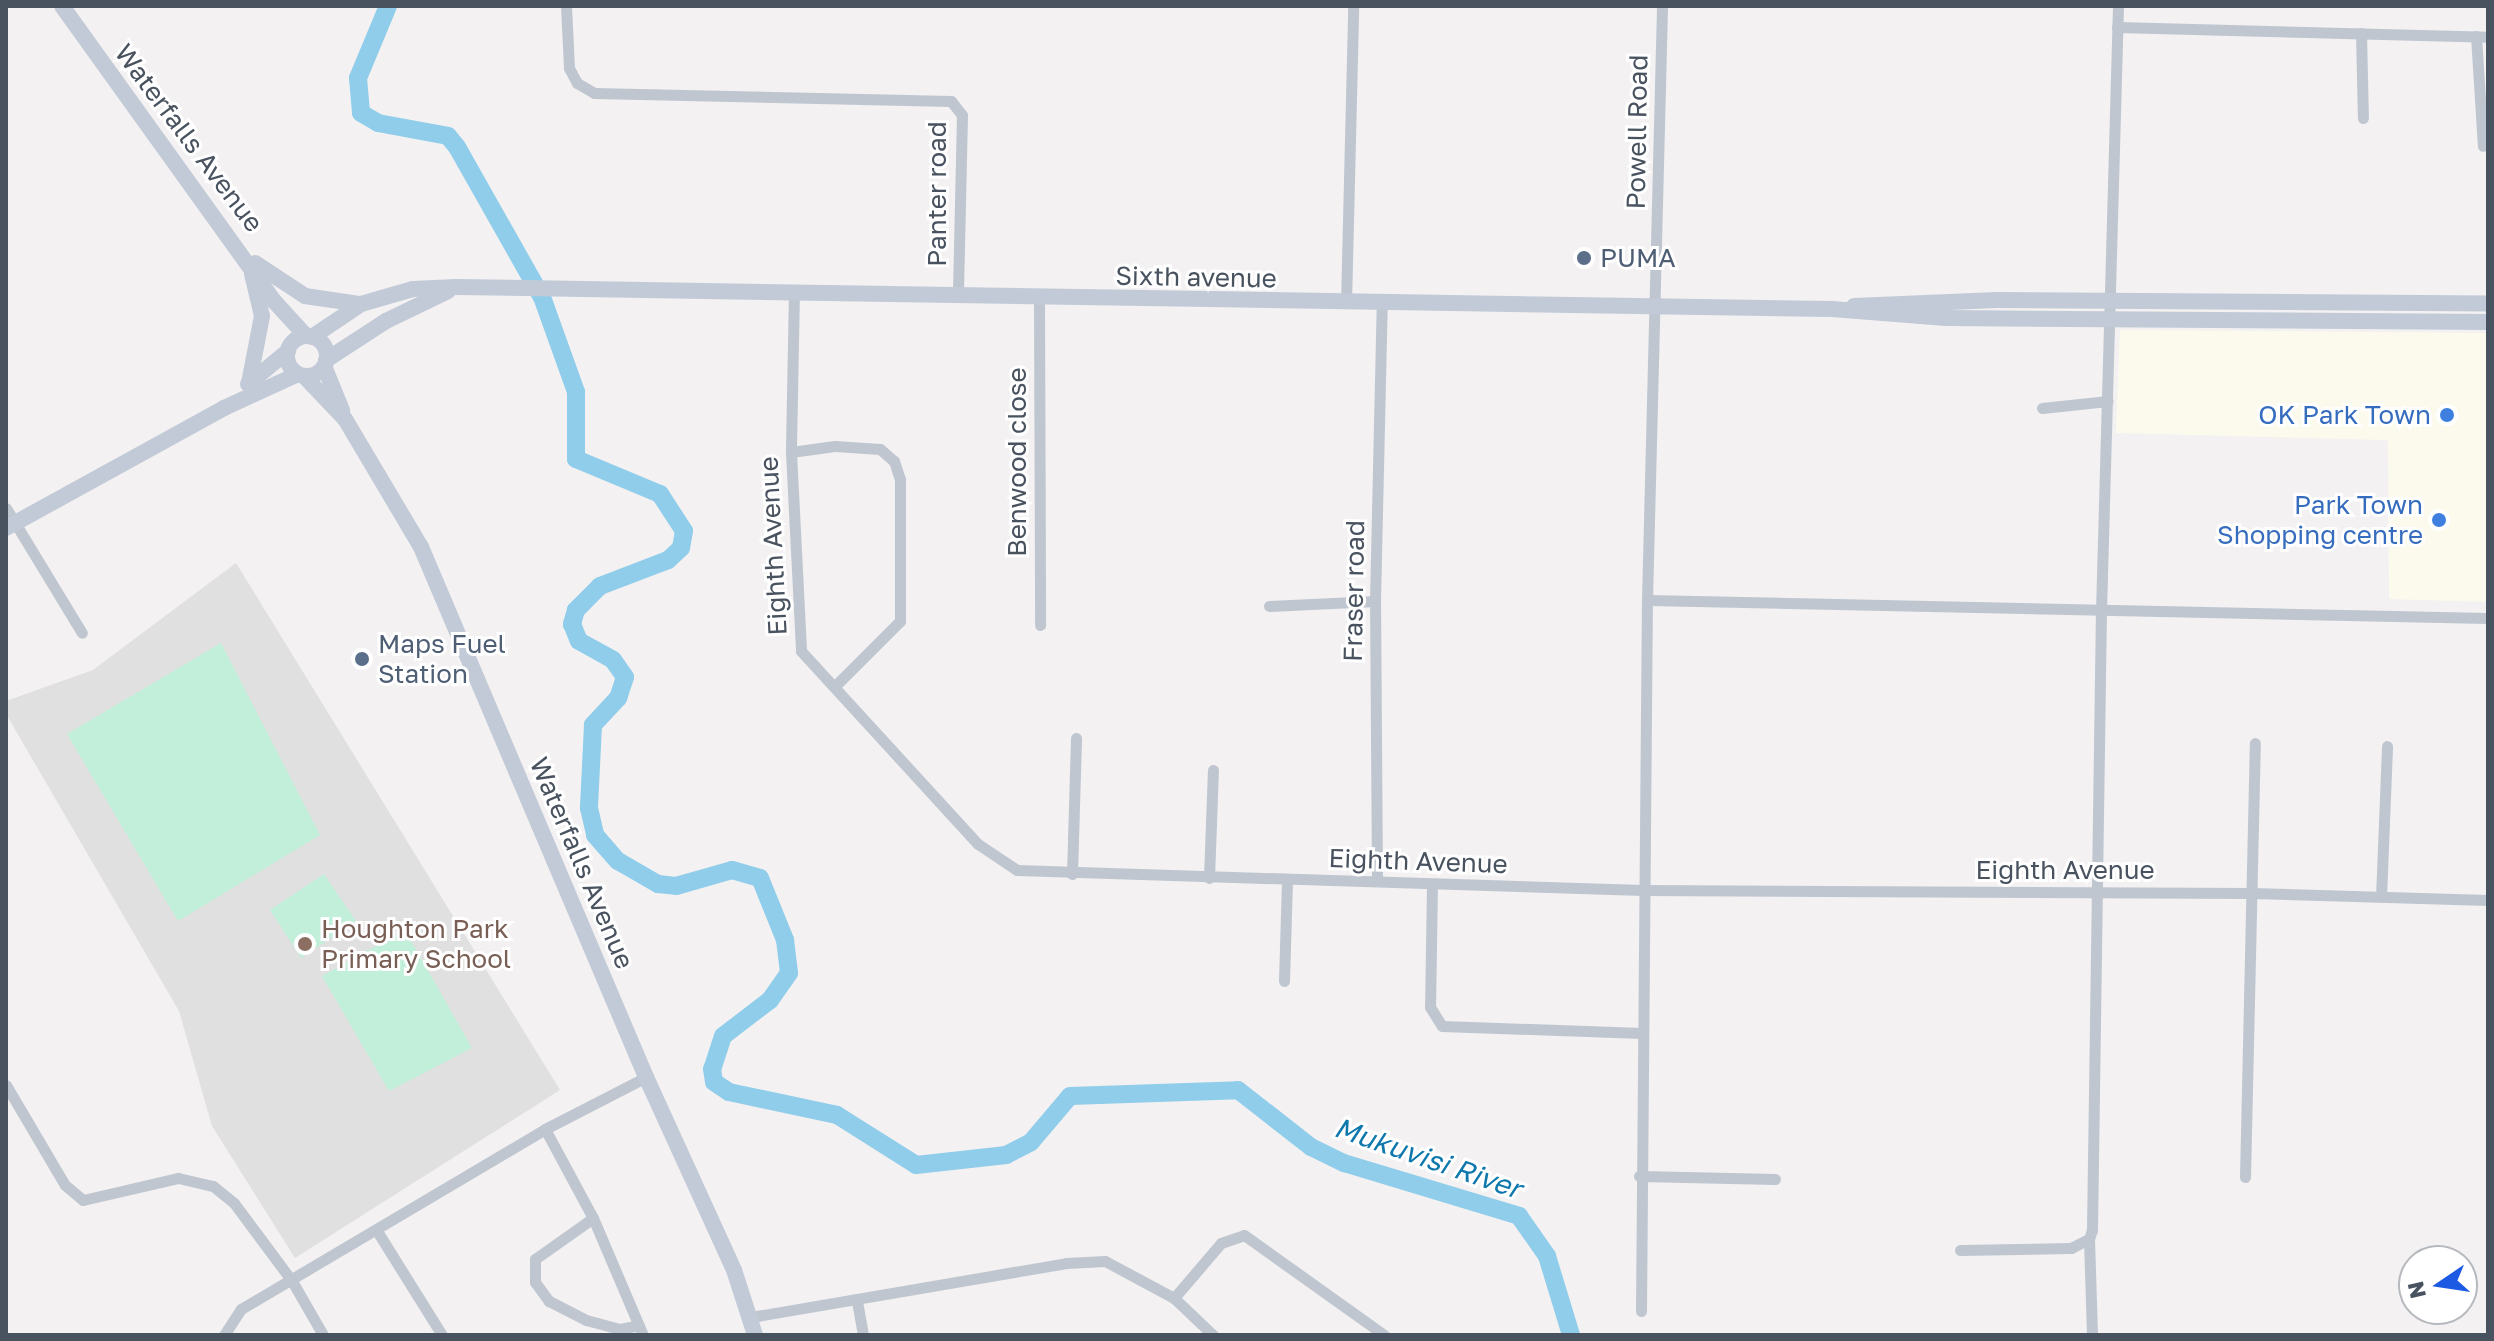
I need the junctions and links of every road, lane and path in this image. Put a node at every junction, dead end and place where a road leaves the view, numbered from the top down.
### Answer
1 (62, 6) edge
2 (566, 6) edge
3 (1353, 6) edge
4 (1662, 6) edge
5 (2118, 6) edge
6 (2117, 27) junction
7 (2361, 33) junction
8 (2482, 37) edge
9 (2363, 118) dead end
10 (2483, 146) dead end
11 (247, 257) junction
12 (456, 287) junction
13 (794, 291) junction
14 (958, 297) junction
15 (1039, 300) junction
16 (2111, 300) junction
17 (274, 301) junction
18 (1346, 303) junction
19 (1382, 303) junction
20 (2488, 303) edge
21 (361, 304) junction
22 (1655, 308) junction
23 (1832, 309) junction
24 (2110, 319) junction
25 (2488, 322) edge
26 (309, 337) junction
27 (288, 350) junction
28 (325, 363) junction
29 (301, 375) junction
30 (249, 383) junction
31 (2108, 401) junction
32 (224, 408) junction
33 (2042, 408) dead end
34 (345, 419) junction
35 (791, 452) junction
36 (6, 508) edge
37 (10, 526) edge
38 (1647, 600) junction
39 (1375, 601) junction
40 (1269, 606) dead end
41 (2101, 611) junction
42 (2488, 618) edge
43 (1040, 625) dead end
44 (82, 633) dead end
45 (834, 687) junction
46 (1076, 738) dead end
47 (2255, 743) dead end
48 (2387, 746) dead end
49 (1213, 770) dead end
50 (1072, 874) junction
51 (1209, 878) junction
52 (1287, 879) junction
53 (1377, 880) junction
54 (1432, 884) junction
55 (1643, 890) junction
56 (2098, 893) junction
57 (2251, 893) junction
58 (2381, 897) junction
59 (2488, 900) edge
60 (1284, 981) dead end
61 (1642, 1033) junction
62 (646, 1077) junction
63 (6, 1085) edge
64 (545, 1129) junction
65 (1639, 1176) junction
66 (2245, 1177) dead end
67 (1775, 1179) dead end
68 (593, 1218) junction
69 (377, 1231) junction
70 (2089, 1239) junction
71 (1960, 1250) dead end
72 (292, 1281) junction
73 (1174, 1298) junction
74 (857, 1301) junction
75 (1641, 1311) dead end
76 (751, 1317) junction
77 (641, 1330) edge
78 (1209, 1334) edge
79 (224, 1335) edge
80 (323, 1335) edge
81 (442, 1335) edge
82 (755, 1335) edge
83 (863, 1335) edge
84 (1384, 1335) edge
85 (2092, 1335) edge

1 - 11 street, Waterfalls Avenue
2 - 14 street, Panter road
3 - 18 street
4 - 22 street, Powell Road
5 - 6 street
6 - 7 street
6 - 16 street
7 - 8 street
7 - 9 street
8 - 10 street
11 - 17 street, Waterfalls Avenue
11 - 21 street
11 - 30 street
12 - 13 street, Sixth avenue
12 - 21 street, Sixth avenue
12 - 28 street
13 - 14 street, Sixth avenue
13 - 35 street, Eighth Avenue
14 - 15 street, Sixth avenue
15 - 18 street, Sixth avenue
15 - 43 street, Benwood close
16 - 20 street
16 - 23 street
16 - 24 street
17 - 26 street, Waterfalls Avenue
17 - 27 street, Waterfalls Avenue
18 - 19 street, Sixth avenue
19 - 22 street, Sixth avenue
19 - 39 street, Fraser road
21 - 26 street
22 - 23 street, Sixth avenue
22 - 38 street, Powell Road
23 - 24 street
24 - 25 street
24 - 31 street
26 - 27 street
26 - 28 street
27 - 29 street
27 - 30 street
28 - 29 street
28 - 34 street, Waterfalls Avenue
29 - 32 street
29 - 34 street, Waterfalls Avenue
30 - 32 street
31 - 33 street
31 - 41 street
32 - 37 street
34 - 62 street, Waterfalls Avenue
35 - 45 street, Eighth Avenue
35 - 45 street
36 - 37 street
37 - 44 street
38 - 41 street
38 - 55 street, Powell Road
39 - 40 street
39 - 53 street, Fraser road
41 - 42 street
41 - 56 street
45 - 50 street, Eighth Avenue
46 - 50 street
47 - 57 street
48 - 58 street
49 - 51 street
50 - 51 street, Eighth Avenue
51 - 52 street, Eighth Avenue
52 - 53 street, Eighth Avenue
52 - 60 street
53 - 54 street, Eighth Avenue
54 - 55 street, Eighth Avenue
54 - 61 street
55 - 56 street, Eighth Avenue
55 - 61 street, Powell Road
56 - 57 street, Eighth Avenue
56 - 70 street
57 - 58 street, Eighth Avenue
57 - 66 street
58 - 59 street, Eighth Avenue
61 - 65 street, Powell Road
62 - 64 street
62 - 76 street, Waterfalls Avenue
63 - 72 street
64 - 68 street
64 - 69 street
65 - 67 street
65 - 75 street, Powell Road
68 - 77 street
68 - 77 street
69 - 72 street
69 - 81 street
70 - 71 street
70 - 85 street
72 - 79 street
72 - 80 street
73 - 74 street
73 - 78 street
73 - 84 street
74 - 76 street
74 - 83 street
76 - 82 street, Waterfalls Avenue

